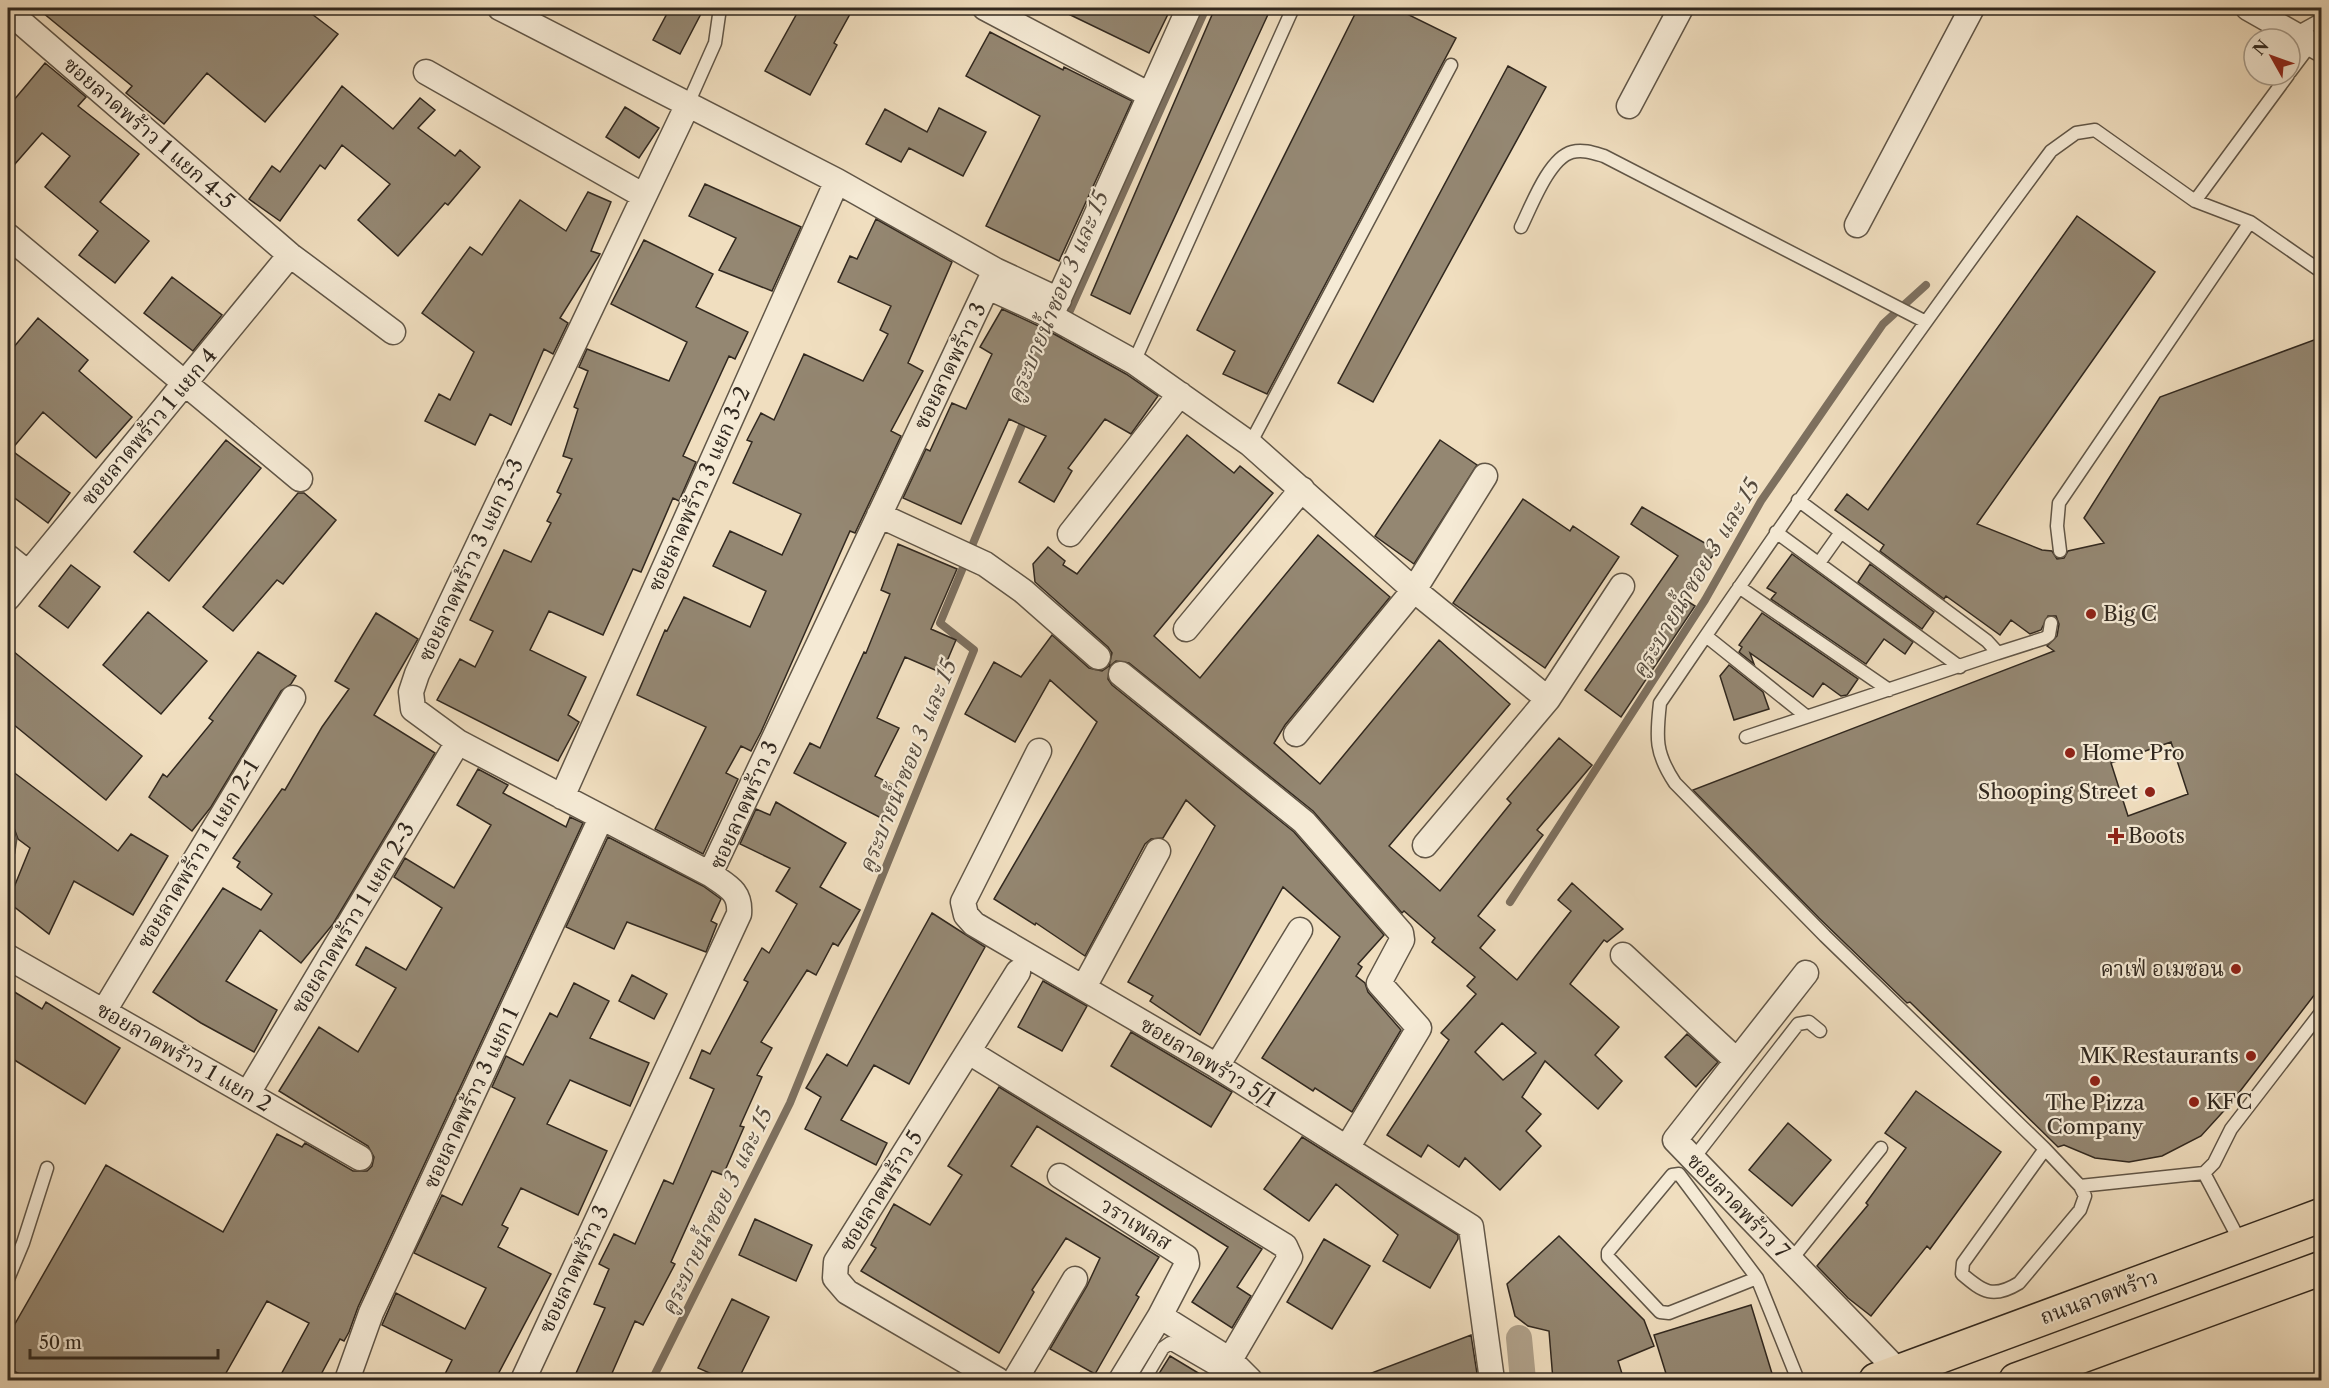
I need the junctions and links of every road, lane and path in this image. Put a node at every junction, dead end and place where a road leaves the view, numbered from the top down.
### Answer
1 (500, 8) edge
2 (720, 8) edge
3 (985, 8) edge
4 (1189, 8) edge
5 (1293, 8) edge
6 (1681, 8) edge
7 (1972, 8) edge
8 (2248, 8) edge
9 (8, 11) edge
10 (2322, 19) edge
11 (2283, 27) edge
12 (2302, 30) edge
13 (2302, 38) edge
14 (2316, 47) edge
15 (2302, 61) edge
16 (1451, 65) dead end
17 (426, 72) dead end
18 (2279, 87) edge
19 (1150, 95) junction
20 (687, 106) junction
21 (1629, 106) dead end
22 (837, 182) junction
23 (644, 196) junction
24 (2196, 201) junction
25 (2250, 222) junction
26 (1857, 225) dead end
27 (1521, 227) dead end
28 (8, 236) edge
29 (290, 255) junction
30 (2322, 272) edge
31 (991, 278) junction
32 (1061, 316) junction
33 (1924, 321) junction
34 (393, 332) dead end
35 (1134, 362) junction
36 (186, 384) junction
37 (1180, 394) junction
38 (1250, 444) junction
39 (1485, 476) dead end
40 (300, 479) dead end
41 (1302, 489) junction
42 (1798, 500) junction
43 (879, 515) junction
44 (1776, 532) junction
45 (1841, 532) junction
46 (1070, 534) dead end
47 (2060, 551) dead end
48 (8, 557) edge
49 (1819, 563) junction
50 (28, 573) junction
51 (1622, 586) dead end
52 (1739, 587) junction
53 (1414, 590) junction
54 (8, 598) edge
55 (2051, 623) dead end
56 (1186, 628) dead end
57 (1706, 636) junction
58 (1998, 653) junction
59 (1098, 657) dead end
60 (1960, 667) junction
61 (1120, 674) dead end
62 (1889, 690) junction
63 (293, 698) dead end
64 (1548, 699) junction
65 (1806, 716) junction
66 (1296, 734) dead end
67 (1746, 737) dead end
68 (458, 742) junction
69 (1039, 751) dead end
70 (562, 797) junction
71 (601, 818) junction
72 (8, 834) edge
73 (1425, 845) dead end
74 (1158, 851) dead end
75 (8, 852) edge
76 (710, 874) junction
77 (1300, 930) dead end
78 (1623, 955) dead end
79 (8, 957) edge
80 (1018, 972) dead end
81 (1806, 973) dead end
82 (1084, 987) junction
83 (104, 1011) junction
84 (2322, 1011) edge
85 (1820, 1031) dead end
86 (969, 1052) junction
87 (1736, 1060) junction
88 (1217, 1066) junction
89 (248, 1094) junction
90 (1347, 1148) junction
91 (1881, 1148) dead end
92 (2045, 1149) junction
93 (360, 1158) dead end
94 (1692, 1159) junction
95 (47, 1168) dead end
96 (2204, 1173) junction
97 (1060, 1176) dead end
98 (2080, 1186) junction
99 (2322, 1215) edge
100 (2241, 1244) junction
101 (1791, 1260) junction
102 (2321, 1269) edge
103 (1756, 1278) junction
104 (8, 1279) edge
105 (1075, 1279) dead end
106 (1160, 1316) junction
107 (1232, 1370) edge
108 (1888, 1376) edge
109 (347, 1380) edge
110 (523, 1380) edge
111 (999, 1380) edge
112 (1015, 1380) edge
113 (1121, 1380) edge
114 (1144, 1380) edge
115 (1250, 1380) edge
116 (1492, 1380) edge
117 (1798, 1380) edge
118 (2016, 1380) edge

1 - 20 street
2 - 20 lane
3 - 19 street
4 - 19 street
5 - 35 lane
6 - 21 street
7 - 26 street
8 - 11 street
9 - 29 street, ซอยลาดพร้าว 1 แยก 4-5
10 - 12 lane
13 - 14 street
14 - 15 lane
16 - 38 lane
17 - 23 street
18 - 24 lane
19 - 32 street
20 - 22 street
20 - 23 street, ซอยลาดพร้าว 3 แยก 3-3
22 - 31 street
22 - 70 street, ซอยลาดพร้าว 3 แยก 3-2
23 - 68 street, ซอยลาดพร้าว 3 แยก 3-3
24 - 25 lane
24 - 33 lane
25 - 30 lane
25 - 47 lane
27 - 33 lane
28 - 36 street
29 - 34 street, ซอยลาดพร้าว 1 แยก 4-5
29 - 36 street, ซอยลาดพร้าว 1 แยก 4
31 - 32 street
31 - 43 street, ซอยลาดพร้าว 3
32 - 35 street
33 - 42 lane
35 - 37 street
36 - 40 street
36 - 50 street, ซอยลาดพร้าว 1 แยก 4
37 - 38 street
37 - 46 street
38 - 41 street
39 - 53 street
41 - 53 street
41 - 56 street
42 - 44 lane
42 - 45 lane
43 - 59 street
43 - 76 street, ซอยลาดพร้าว 3
44 - 49 lane
44 - 52 lane
45 - 49 lane
45 - 58 lane
48 - 50 street
49 - 60 lane
50 - 54 street, ซอยลาดพร้าว 1 แยก 4
51 - 64 street
52 - 57 lane
52 - 62 lane
53 - 64 street
53 - 66 street
55 - 58 lane
57 - 65 lane
57 - 92 lane
58 - 60 lane
60 - 62 lane
61 - 90 street
62 - 65 lane
63 - 83 street, ซอยลาดพร้าว 1 แยก 2-1
64 - 73 street
65 - 67 lane
68 - 70 street, ซอยลาดพร้าว 3 แยก 3-3
68 - 89 street, ซอยลาดพร้าว 1 แยก 2-3
69 - 82 street, ซอยลาดพร้าว 5/1
70 - 71 street, ซอยลาดพร้าว 3 แยก 3-3
71 - 76 street, ซอยลาดพร้าว 3 แยก 3-3
71 - 109 street, ซอยลาดพร้าว 3 แยก 1
72 - 75 lane
74 - 82 street
76 - 110 street, ซอยลาดพร้าว 3
77 - 88 street
78 - 87 street
79 - 83 street, ซอยลาดพร้าว 1 แยก 2
80 - 86 street, ซอยลาดพร้าว 5
81 - 87 street, ซอยลาดพร้าว 7
82 - 88 street, ซอยลาดพร้าว 5/1
83 - 89 street, ซอยลาดพร้าว 1 แยก 2
84 - 96 lane
85 - 94 lane
86 - 107 street
86 - 111 street, ซอยลาดพร้าว 5
87 - 94 street, ซอยลาดพร้าว 7
88 - 90 street, ซอยลาดพร้าว 5/1
89 - 93 street, ซอยลาดพร้าว 1 แยก 2
90 - 116 street, ซอยลาดพร้าว 5/1
91 - 101 lane
92 - 98 lane
92 - 98 lane
94 - 101 street, ซอยลาดพร้าว 7
95 - 104 lane
96 - 98 lane
96 - 100 lane
97 - 106 street, วราเพลส
99 - 100 main road, ถนนลาดพร้าว
100 - 108 main road, ถนนลาดพร้าว
101 - 108 street, ซอยลาดพร้าว 7
102 - 118 main road
103 - 103 lane
103 - 117 lane
105 - 112 street
106 - 107 street
106 - 113 street
107 - 114 lane
107 - 115 street

